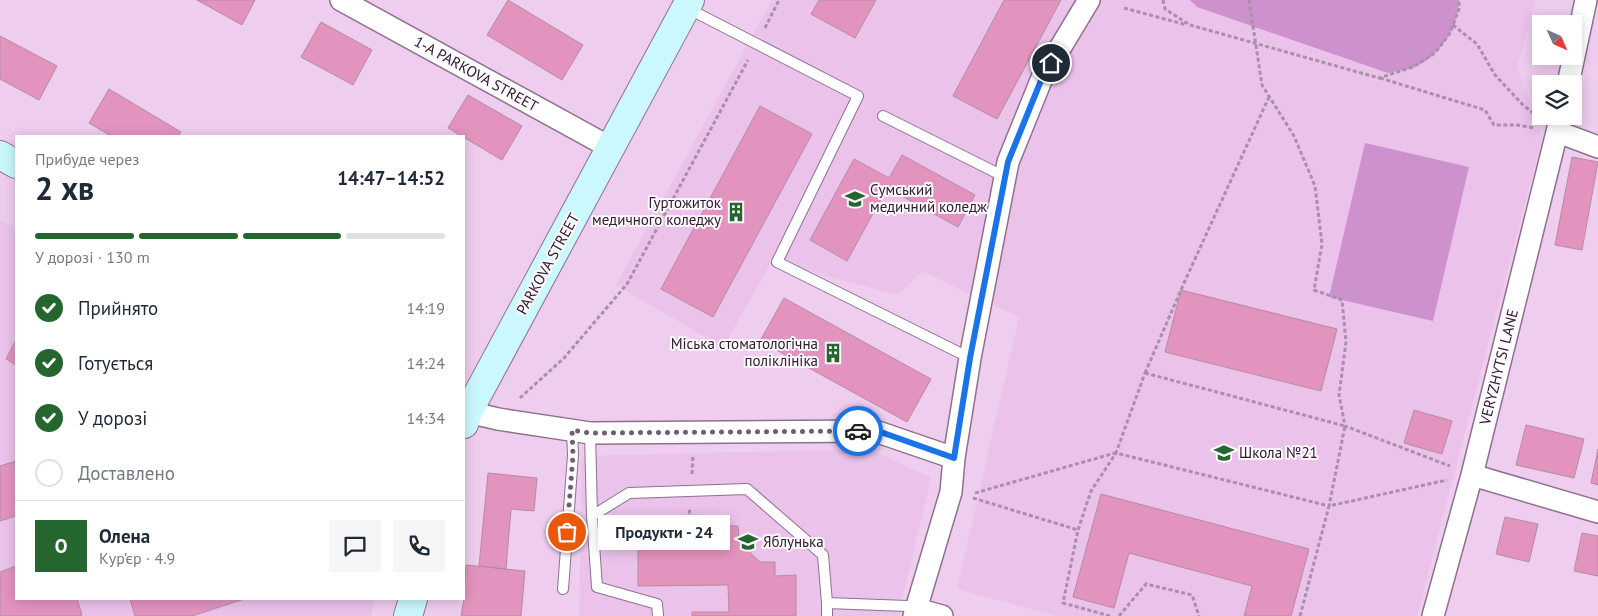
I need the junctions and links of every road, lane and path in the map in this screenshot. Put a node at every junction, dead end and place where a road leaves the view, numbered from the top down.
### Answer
1 (341, 0) edge
2 (1089, 0) edge
3 (1163, 0) edge
4 (1249, 0) edge
5 (1459, 0) edge
6 (1586, 0) edge
7 (688, 4) edge
8 (1124, 8) dead end
9 (1190, 25) junction
10 (1453, 25) junction
11 (1256, 43) junction
12 (1570, 75) edge
13 (739, 76) dead end
14 (1379, 78) junction
15 (1269, 96) junction
16 (1532, 110) edge
17 (882, 116) dead end
18 (1532, 125) edge
19 (1559, 125) edge
20 (1561, 125) edge
21 (1598, 147) edge
22 (611, 148) junction
23 (0, 155) edge
24 (15, 163) edge
25 (1005, 177) junction
26 (970, 358) junction
27 (1145, 373) junction
28 (465, 415) edge
29 (498, 419) junction
30 (1345, 426) junction
31 (581, 432) junction
32 (1116, 453) junction
33 (954, 458) junction
34 (1472, 475) junction
35 (958, 494) junction
36 (1330, 506) junction
37 (1598, 512) edge
38 (592, 516) junction
39 (1078, 530) junction
40 (563, 590) dead end
41 (413, 600) edge
42 (827, 604) junction
43 (915, 612) edge
44 (408, 616) edge
45 (658, 616) edge
46 (827, 616) edge
47 (942, 616) edge
48 (1110, 616) edge
49 (1119, 616) edge
50 (1199, 616) edge
51 (1300, 616) edge
52 (1433, 616) edge

1 - 22 street, 1-A PARKOVA STREET
2 - 25 street
3 - 9 path
4 - 11 path
5 - 10 path
6 - 12 street
7 - 22 street, PARKOVA STREET
7 - 26 lane
8 - 9 path
9 - 11 path
10 - 14 path
10 - 16 path
11 - 14 path
11 - 15 path
13 - 29 path
14 - 18 path
15 - 27 path
15 - 30 path
17 - 25 lane
19 - 34 street, VERYZHYTSI LANE
20 - 21 street
22 - 28 street, PARKOVA STREET
23 - 24 street
25 - 26 street
26 - 33 street
27 - 30 path
27 - 32 path
28 - 29 street
29 - 31 street
30 - 34 path
30 - 36 path
31 - 33 street
31 - 38 lane
31 - 40 lane
32 - 35 path
32 - 36 path
32 - 39 path
33 - 35 street
34 - 36 path
34 - 37 street
34 - 52 street, VERYZHYTSI LANE
35 - 39 path
35 - 43 street
36 - 51 path
38 - 42 lane
38 - 45 lane
39 - 48 path
41 - 44 street
42 - 43 lane
42 - 46 lane
43 - 47 street
49 - 50 path

